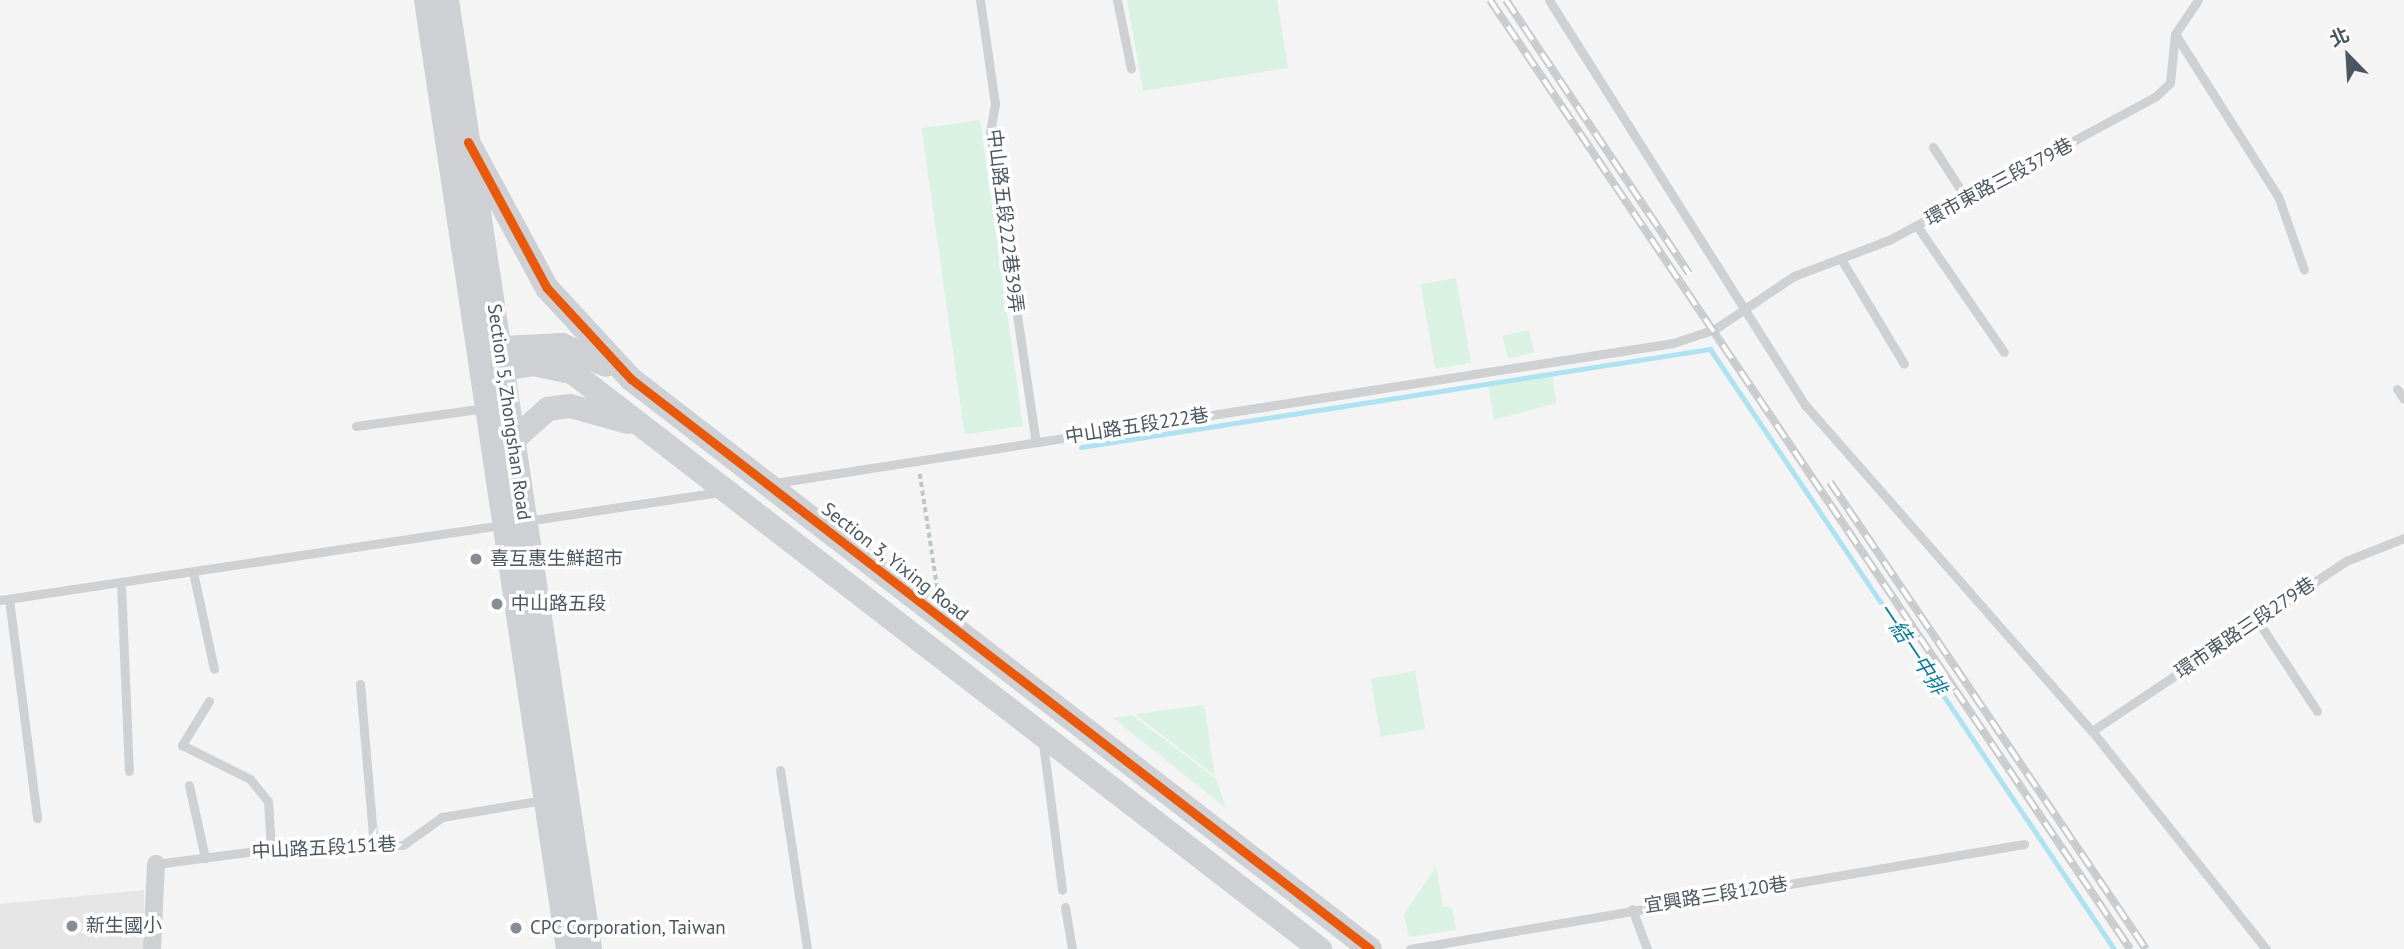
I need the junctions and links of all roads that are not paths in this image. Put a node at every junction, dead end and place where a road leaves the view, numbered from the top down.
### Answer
1 (426, 0) edge
2 (447, 0) edge
3 (980, 0) edge
4 (1117, 0) edge
5 (1549, 0) edge
6 (2198, 0) edge
7 (2175, 34) junction
8 (1131, 69) dead end
9 (468, 142) junction
10 (1933, 147) dead end
11 (1968, 201) junction
12 (1917, 226) junction
13 (1841, 259) junction
14 (2304, 270) dead end
15 (1741, 310) junction
16 (2004, 352) dead end
17 (491, 359) junction
18 (1904, 363) dead end
19 (631, 379) junction
20 (2397, 388) dead end
21 (2404, 399) edge
22 (487, 408) junction
23 (356, 426) dead end
24 (645, 428) junction
25 (513, 440) junction
26 (1036, 442) junction
27 (759, 485) junction
28 (734, 489) junction
29 (515, 523) junction
30 (2404, 538) edge
31 (193, 572) junction
32 (121, 583) junction
33 (5, 599) edge
34 (2257, 620) junction
35 (214, 668) dead end
36 (360, 684) dead end
37 (209, 701) dead end
38 (2317, 711) dead end
39 (1041, 730) junction
40 (2092, 731) junction
41 (780, 769) dead end
42 (129, 771) dead end
43 (189, 785) dead end
44 (555, 798) junction
45 (37, 818) dead end
46 (2024, 844) dead end
47 (374, 848) junction
48 (271, 849) junction
49 (205, 858) junction
50 (156, 864) joint
51 (1062, 890) dead end
52 (1065, 907) dead end
53 (1632, 909) junction
54 (152, 949) edge
55 (568, 949) edge
56 (590, 949) edge
57 (807, 949) edge
58 (1072, 949) edge
59 (1320, 949) edge
60 (1370, 949) edge
61 (1410, 949) edge
62 (1647, 949) edge
63 (2266, 949) edge

1 - 17 street, Section 5, Zhongshan Road
2 - 9 street, Section 5, Zhongshan Road
3 - 26 lane, 中山路五段222巷39弄
4 - 8 lane
5 - 15 lane
6 - 7 lane, 環市東路三段379巷
7 - 11 lane, 環市東路三段379巷
7 - 14 lane
9 - 17 street, Section 5, Zhongshan Road
9 - 19 street, Section 3, Yixing Road
10 - 11 lane
11 - 12 lane, 環市東路三段379巷
12 - 13 lane, 環市東路三段379巷
12 - 16 lane
13 - 15 lane, 環市東路三段379巷
13 - 18 lane
15 - 26 lane, 中山路五段222巷
15 - 40 lane
17 - 19 street, Section 3, Yixing Road
17 - 22 street, Section 5, Zhongshan Road
17 - 24 street
17 - 25 street, Section 5, Zhongshan Road
19 - 27 street, Section 3, Yixing Road
20 - 21 lane
22 - 23 lane
22 - 29 street, Section 5, Zhongshan Road
24 - 25 street
24 - 28 street
25 - 29 street, Section 5, Zhongshan Road
26 - 27 lane, 中山路五段222巷
27 - 60 street, Section 3, Yixing Road
28 - 29 lane
28 - 39 street
29 - 31 lane
29 - 44 street, Section 5, Zhongshan Road
30 - 34 lane, 環市東路三段279巷
31 - 32 lane
31 - 35 lane
32 - 33 lane
32 - 42 lane
33 - 45 lane
34 - 38 lane
34 - 40 lane, 環市東路三段279巷
36 - 47 lane
37 - 48 lane
39 - 51 lane
39 - 59 street
40 - 63 lane
41 - 57 lane
43 - 49 lane
44 - 47 lane, 中山路五段151巷
44 - 55 street, Section 5, Zhongshan Road
44 - 56 street, Section 5, Zhongshan Road
46 - 53 lane, 宜興路三段120巷
47 - 48 lane, 中山路五段151巷
48 - 49 lane, 中山路五段151巷
49 - 50 lane, 中山路五段151巷
50 - 54 street
52 - 58 lane
53 - 61 lane, 宜興路三段120巷
53 - 62 lane

